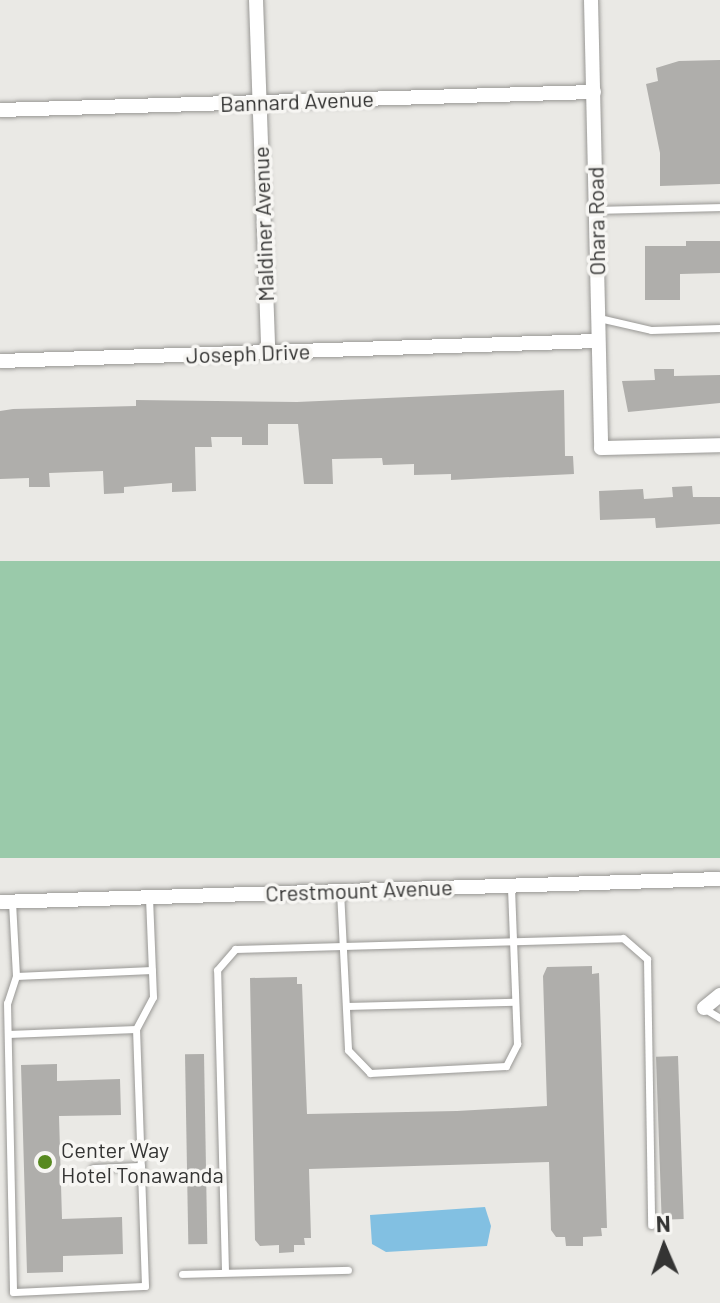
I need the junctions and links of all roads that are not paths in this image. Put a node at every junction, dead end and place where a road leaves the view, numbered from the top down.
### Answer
1 (256, 0) edge
2 (591, 0) edge
3 (594, 92) junction
4 (259, 102) junction
5 (0, 110) edge
6 (720, 207) edge
7 (596, 210) junction
8 (597, 317) junction
9 (720, 328) edge
10 (597, 341) junction
11 (268, 352) junction
12 (0, 361) edge
13 (720, 445) edge
14 (719, 879) edge
15 (511, 885) junction
16 (340, 891) junction
17 (149, 898) junction
18 (6, 902) edge
19 (513, 941) junction
20 (343, 945) junction
21 (152, 970) junction
22 (16, 976) junction
23 (720, 995) edge
24 (515, 1002) junction
25 (346, 1006) junction
26 (704, 1008) joint
27 (720, 1018) edge
28 (136, 1029) junction
29 (8, 1034) junction
30 (141, 1166) junction
31 (93, 1168) dead end
32 (651, 1225) dead end
33 (348, 1270) dead end
34 (225, 1271) junction
35 (182, 1274) dead end

1 - 4 street, Maldiner Avenue
2 - 3 street, Ohara Road
3 - 4 street, Bannard Avenue
3 - 7 street, Ohara Road
4 - 5 street, Bannard Avenue
4 - 11 street, Maldiner Avenue
6 - 7 lane
7 - 8 street, Ohara Road
8 - 9 lane
8 - 10 street, Ohara Road
10 - 11 street, Joseph Drive
10 - 13 street, Ohara Road
11 - 12 street, Joseph Drive
14 - 15 street, Crestmount Avenue
15 - 16 street, Crestmount Avenue
15 - 19 lane
16 - 17 street, Crestmount Avenue
16 - 20 lane
17 - 18 street, Crestmount Avenue
17 - 21 lane
18 - 22 lane
19 - 20 lane
19 - 24 lane
19 - 32 lane
20 - 25 lane
20 - 34 lane
21 - 22 lane
21 - 28 lane
22 - 29 lane
23 - 26 street
24 - 25 lane
24 - 25 lane
26 - 27 lane
28 - 29 lane
28 - 30 lane
29 - 30 lane
30 - 31 lane
33 - 34 lane
34 - 35 lane

